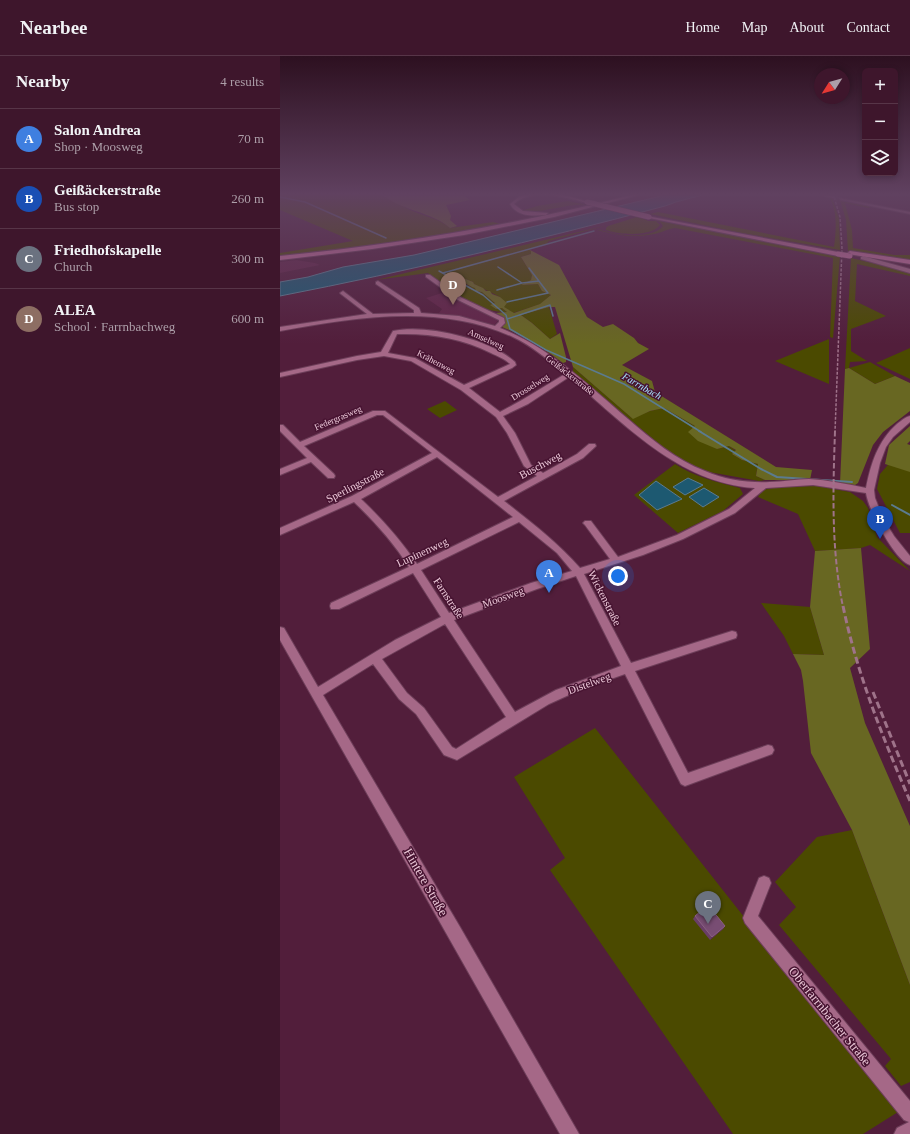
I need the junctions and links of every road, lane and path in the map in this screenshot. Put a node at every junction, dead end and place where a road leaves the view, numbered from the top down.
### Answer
1 (402, 243) edge
2 (403, 243) edge
3 (789, 243) edge
4 (398, 244) junction
5 (850, 255) junction
6 (280, 258) edge
7 (863, 258) junction
8 (910, 264) edge
9 (910, 271) edge
10 (428, 276) dead end
11 (378, 283) dead end
12 (343, 293) dead end
13 (418, 315) junction
14 (371, 316) junction
15 (496, 328) junction
16 (280, 329) edge
17 (384, 354) junction
18 (570, 374) junction
19 (280, 375) edge
20 (464, 388) junction
21 (385, 413) joint
22 (499, 415) junction
23 (910, 418) edge
24 (280, 427) edge
25 (299, 445) junction
26 (592, 446) dead end
27 (437, 454) junction
28 (313, 458) junction
29 (280, 472) edge
30 (331, 476) dead end
31 (542, 476) junction
32 (748, 484) junction
33 (764, 485) junction
34 (842, 486) junction
35 (870, 491) junction
36 (748, 497) junction
37 (355, 498) junction
38 (497, 501) junction
39 (875, 506) junction
40 (519, 518) junction
41 (588, 523) dead end
42 (280, 532) edge
43 (616, 561) junction
44 (910, 562) edge
45 (415, 568) junction
46 (579, 572) junction
47 (335, 606) dead end
48 (447, 618) junction
49 (280, 631) edge
50 (732, 635) dead end
51 (375, 658) junction
52 (628, 670) junction
53 (316, 694) junction
54 (513, 719) junction
55 (768, 750) dead end
56 (764, 883) dead end
57 (910, 1114) edge
58 (910, 1130) edge
59 (570, 1134) edge
60 (903, 1134) edge

1 - 4 main road
2 - 4 main road
3 - 5 main road, bridge
4 - 6 main road
5 - 7 main road
5 - 8 main road
7 - 8 main road
7 - 9 street
10 - 15 street
11 - 13 street
12 - 14 street
13 - 14 street, Geißäckerstraße
13 - 15 street, Geißäckerstraße
14 - 16 street, Geißäckerstraße
15 - 18 street, Geißäckerstraße
17 - 19 street, Krähenweg
17 - 20 street, Krähenweg
17 - 20 street, Amselweg
18 - 22 street, Drosselweg
18 - 32 street, Geißäckerstraße
20 - 22 street, Krähenweg
21 - 25 street, Federgrasweg
21 - 27 street, Wickenstraße
22 - 31 street, Krähenweg
23 - 35 street
24 - 25 street
25 - 28 street
26 - 31 street, Buschweg
27 - 37 street, Sperlingstraße
27 - 38 street, Wickenstraße
28 - 29 street
28 - 30 street
31 - 38 street, Buschweg
32 - 33 street, Geißäckerstraße
32 - 36 street
33 - 34 street, Geißäckerstraße
33 - 36 street, Moosweg
34 - 35 street, Geißäckerstraße
34 - 39 street, Geißäckerstraße
35 - 39 street
36 - 43 street, Moosweg
37 - 42 street, Sperlingstraße
37 - 45 street, Farnstraße
38 - 40 street, Wickenstraße
39 - 44 street
40 - 45 street, Lupinenweg
40 - 46 street, Wickenstraße
41 - 43 street
43 - 46 street, Moosweg
45 - 47 street, Lupinenweg
45 - 48 street, Farnstraße
46 - 48 street, Moosweg
46 - 52 street, Wickenstraße
48 - 51 street, Moosweg
48 - 54 street, Farnstraße
49 - 53 street, Hintere Straße
50 - 52 street, Distelweg
51 - 53 street, Moosweg
51 - 54 street, Distelweg
52 - 54 street, Distelweg
52 - 55 street, Wickenstraße
53 - 59 street, Hintere Straße
56 - 57 street, Oberfarrnbacher Straße
58 - 60 street

